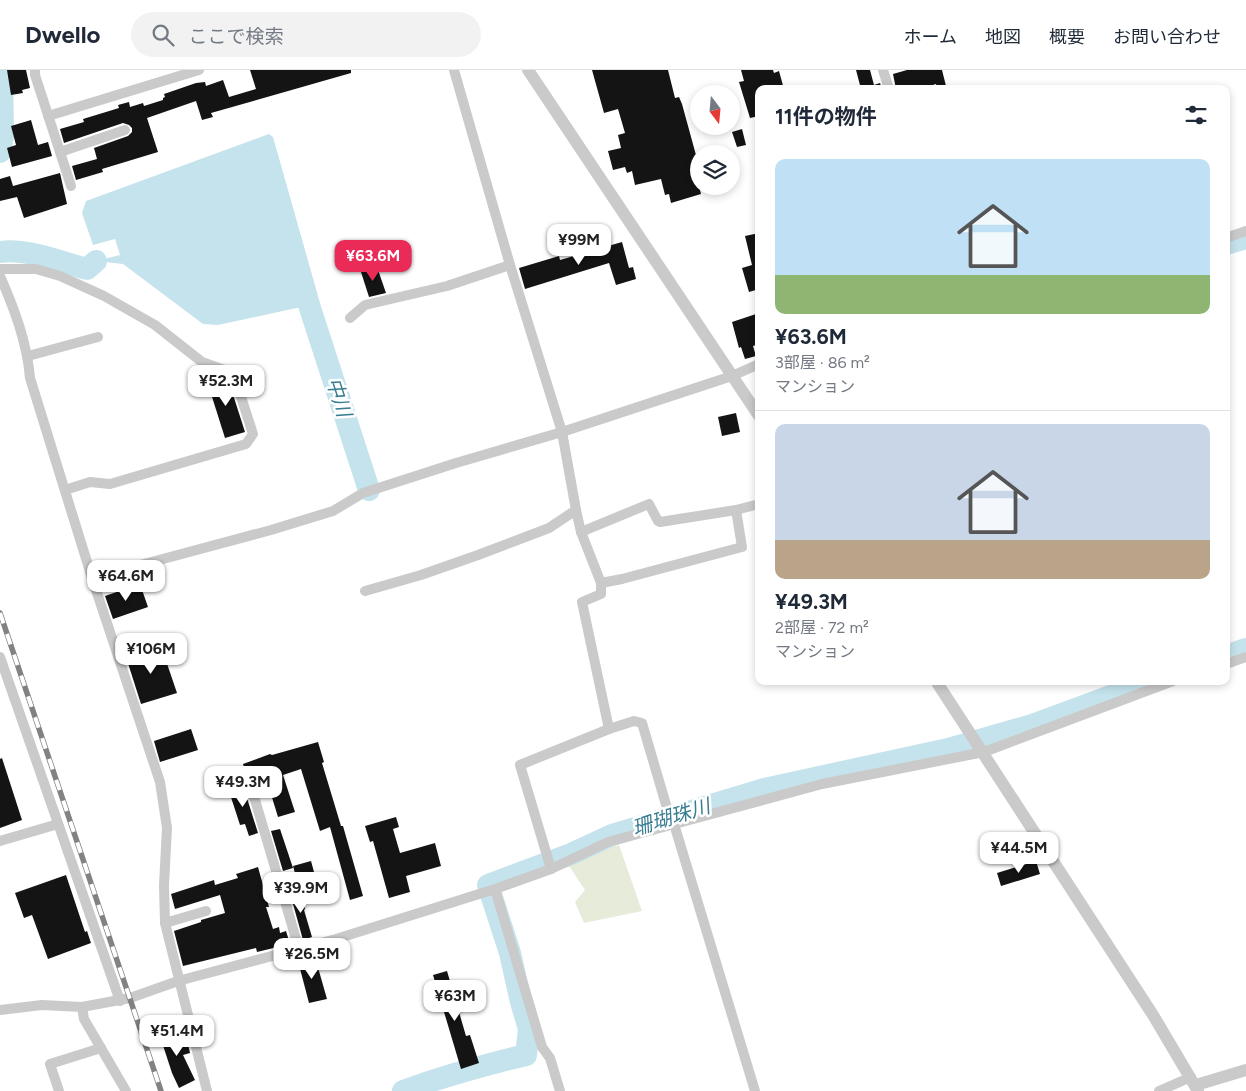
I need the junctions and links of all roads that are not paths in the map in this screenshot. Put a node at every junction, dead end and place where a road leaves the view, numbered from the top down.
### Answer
1 (35, 70) edge
2 (199, 70) edge
3 (454, 70) edge
4 (528, 70) edge
5 (883, 70) edge
6 (888, 85) edge
7 (48, 116) junction
8 (125, 130) dead end
9 (60, 152) junction
10 (71, 186) dead end
11 (1246, 231) edge
12 (1230, 237) edge
13 (510, 265) junction
14 (0, 269) edge
15 (0, 276) edge
16 (350, 318) dead end
17 (98, 337) dead end
18 (28, 356) junction
19 (755, 366) edge
20 (732, 376) junction
21 (755, 410) edge
22 (562, 432) junction
23 (65, 490) junction
24 (755, 505) edge
25 (576, 510) junction
26 (736, 510) junction
27 (582, 532) junction
28 (92, 578) junction
29 (601, 583) junction
30 (365, 591) dead end
31 (0, 657) edge
32 (1246, 657) edge
33 (1230, 663) edge
34 (939, 685) edge
35 (1162, 685) edge
36 (610, 729) junction
37 (984, 752) junction
38 (253, 793) dead end
39 (58, 824) junction
40 (673, 824) junction
41 (0, 841) edge
42 (552, 870) junction
43 (495, 889) junction
44 (206, 911) dead end
45 (165, 923) junction
46 (299, 949) junction
47 (178, 980) junction
48 (120, 1001) junction
49 (82, 1007) junction
50 (0, 1010) edge
51 (101, 1048) junction
52 (1246, 1070) edge
53 (1195, 1084) edge
54 (59, 1091) edge
55 (126, 1091) edge
56 (207, 1091) edge
57 (560, 1091) edge
58 (755, 1091) edge
59 (1159, 1091) edge

1 - 7 street
2 - 7 street
3 - 13 street
4 - 20 street
5 - 6 street
7 - 9 street
8 - 9 street
9 - 10 street
11 - 12 street
13 - 16 street
13 - 22 street
14 - 23 street
15 - 18 street
17 - 18 street
18 - 23 street
19 - 20 street
20 - 21 street
20 - 22 street
22 - 25 street
22 - 28 street
23 - 28 street
24 - 26 street
25 - 27 street
25 - 30 street
26 - 27 street
26 - 29 street
27 - 29 street
28 - 45 street
29 - 36 street
31 - 39 street
32 - 33 street
34 - 37 street
35 - 37 street
36 - 40 street
36 - 42 street
37 - 40 street
37 - 53 street
38 - 46 street
39 - 41 street
39 - 48 street
40 - 42 street
40 - 58 street
42 - 43 street
43 - 46 street
43 - 57 street
44 - 45 street
45 - 47 street
46 - 47 street
47 - 48 street
47 - 56 street
48 - 49 street
49 - 50 street
49 - 51 street
51 - 54 street
51 - 55 street
52 - 53 street
53 - 59 street

